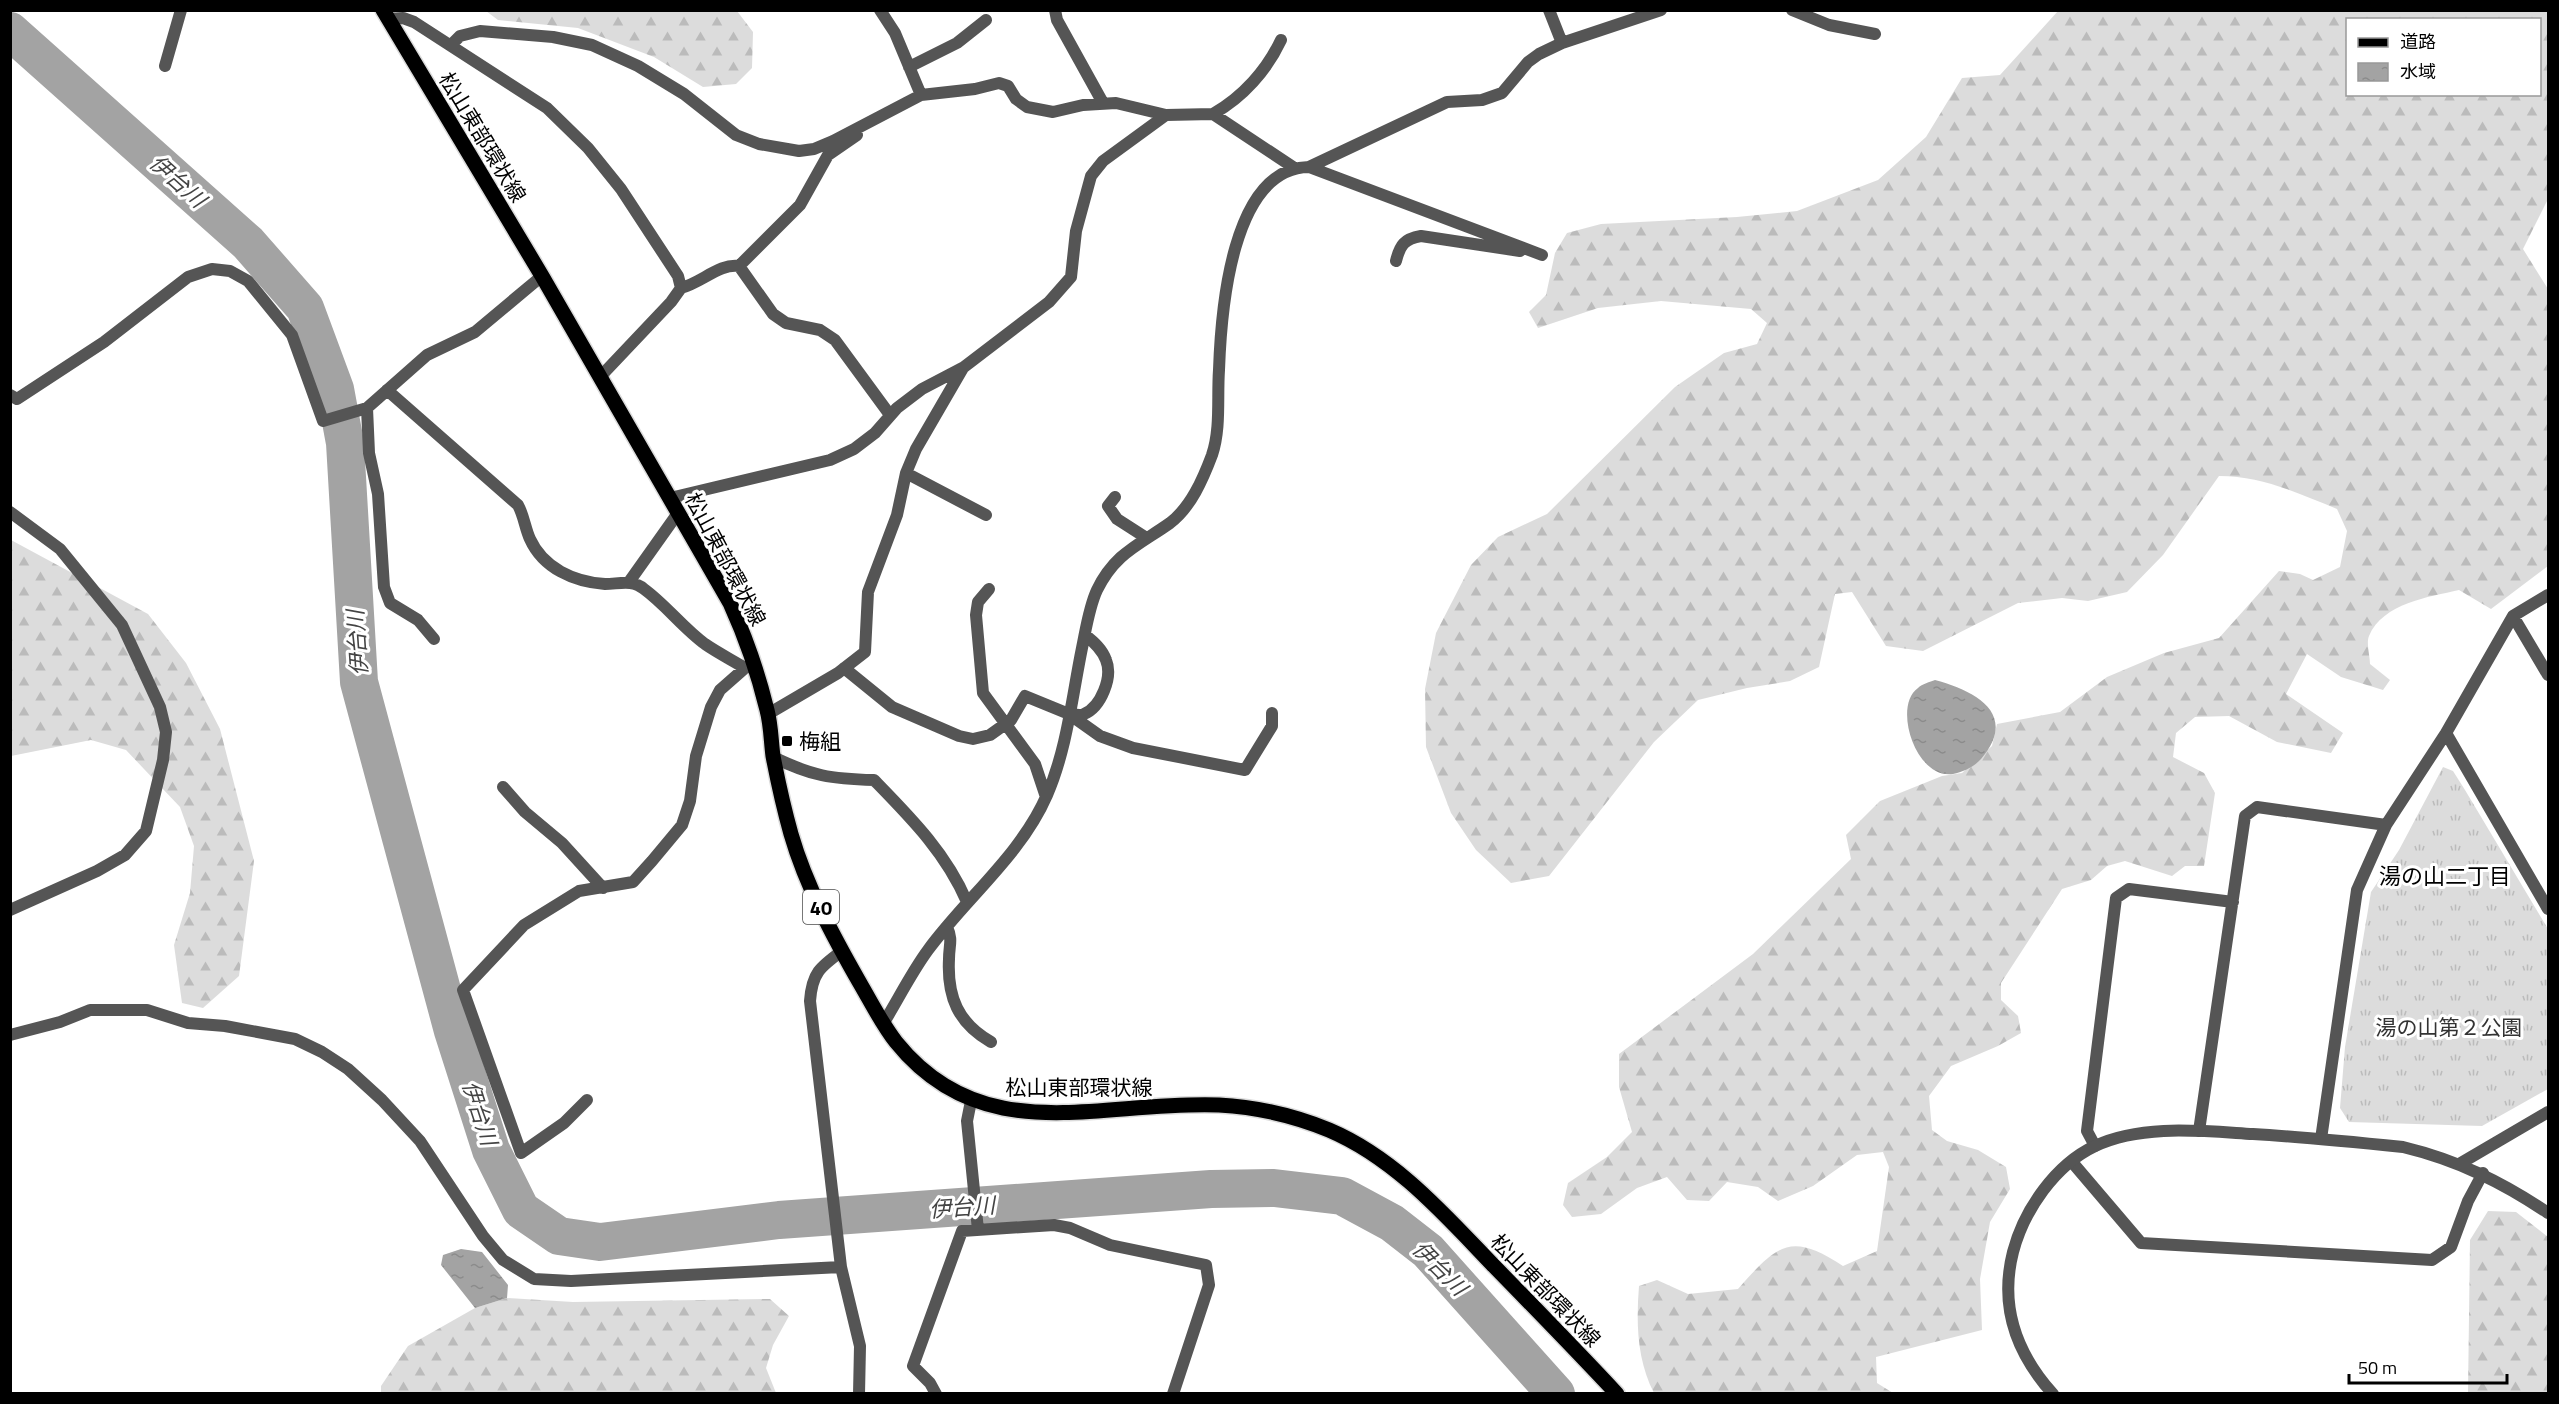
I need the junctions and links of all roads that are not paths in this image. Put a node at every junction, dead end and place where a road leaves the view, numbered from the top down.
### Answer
1 (181, 10) edge
2 (880, 10) edge
3 (1055, 10) edge
4 (1549, 10) edge
5 (1661, 10) edge
6 (1792, 10) edge
7 (386, 15) edge
8 (986, 20) dead end
9 (1875, 34) dead end
10 (1281, 40) dead end
11 (1562, 43) junction
12 (450, 45) junction
13 (165, 66) dead end
14 (909, 67) junction
15 (921, 95) junction
16 (1103, 103) junction
17 (1213, 114) junction
18 (1166, 115) junction
19 (860, 127) junction
20 (1293, 167) junction
21 (1309, 167) junction
22 (1525, 249) junction
23 (1542, 255) dead end
24 (1396, 261) dead end
25 (739, 266) junction
26 (542, 276) junction
27 (681, 288) junction
28 (964, 367) junction
29 (600, 377) junction
30 (387, 390) junction
31 (13, 399) edge
32 (362, 410) junction
33 (890, 415) junction
34 (906, 473) junction
35 (1115, 497) dead end
36 (670, 498) junction
37 (10, 512) edge
38 (678, 513) junction
39 (986, 515) dead end
40 (1145, 537) junction
41 (629, 582) junction
42 (989, 589) dead end
43 (2548, 595) edge
44 (2513, 616) junction
45 (1085, 635) junction
46 (434, 639) dead end
47 (749, 666) junction
48 (844, 668) junction
49 (2548, 675) edge
50 (1272, 713) dead end
51 (768, 714) junction
52 (1069, 714) junction
53 (1005, 724) junction
54 (2446, 733) junction
55 (773, 757) junction
56 (504, 787) dead end
57 (1046, 797) junction
58 (2386, 825) junction
59 (603, 888) junction
60 (967, 902) junction
61 (2233, 902) junction
62 (2548, 909) edge
63 (10, 910) edge
64 (947, 927) junction
65 (842, 951) junction
66 (883, 1024) junction
67 (10, 1035) edge
68 (991, 1042) dead end
69 (587, 1100) dead end
70 (971, 1101) junction
71 (2548, 1112) edge
72 (2199, 1131) junction
73 (2321, 1138) junction
74 (2095, 1146) junction
75 (2072, 1162) junction
76 (2461, 1163) junction
77 (2483, 1173) junction
78 (2548, 1214) edge
79 (978, 1227) junction
80 (841, 1267) junction
81 (859, 1394) edge
82 (936, 1394) edge
83 (1173, 1394) edge
84 (1617, 1394) edge
85 (2053, 1394) edge

1 - 13 street
2 - 14 street
3 - 16 street
4 - 11 street
5 - 11 street
6 - 9 street
7 - 12 street
7 - 26 main road, 松山東部環状線 / 40
8 - 14 street
10 - 17 street
11 - 21 street
12 - 19 street
12 - 27 street
14 - 15 street
15 - 16 street
15 - 19 street
16 - 18 street
17 - 18 street
17 - 20 street
18 - 28 street
19 - 25 street
20 - 21 street
20 - 40 street
21 - 22 street
22 - 23 street
22 - 24 street
25 - 27 street
25 - 33 street
26 - 29 main road, 松山東部環状線 / 40
26 - 30 street
27 - 29 street
28 - 33 street
28 - 34 street
29 - 36 main road, 松山東部環状線 / 40
30 - 32 street
30 - 41 street
31 - 32 street
32 - 46 street
33 - 36 street
34 - 39 street
34 - 48 street
35 - 40 street
36 - 38 main road, 松山東部環状線 / 40
37 - 63 street
38 - 41 street
38 - 47 main road, 松山東部環状線 / 40
40 - 45 street
41 - 47 street
42 - 53 street
43 - 44 street
44 - 49 street
44 - 54 street
45 - 52 street
45 - 52 street
47 - 51 main road, 松山東部環状線 / 40
47 - 59 street
48 - 51 street
48 - 53 street
50 - 52 street
51 - 55 main road, 松山東部環状線 / 40
52 - 53 street
52 - 57 street
53 - 57 street
54 - 58 street
54 - 62 street
55 - 60 street
55 - 65 main road, 松山東部環状線 / 40
56 - 59 street
57 - 60 street
58 - 61 street
58 - 73 street
59 - 69 street
60 - 64 street
61 - 72 street
61 - 74 street
64 - 66 street
64 - 68 street
65 - 66 main road, 松山東部環状線 / 40
65 - 80 street
66 - 70 main road, 松山東部環状線 / 40
67 - 80 street
70 - 79 street
70 - 84 main road, 松山東部環状線 / 40
71 - 76 street
72 - 73 street
72 - 74 street
73 - 76 street
74 - 75 street
75 - 77 street
75 - 85 street
76 - 77 street
77 - 78 street
79 - 82 street
79 - 83 street
80 - 81 street

